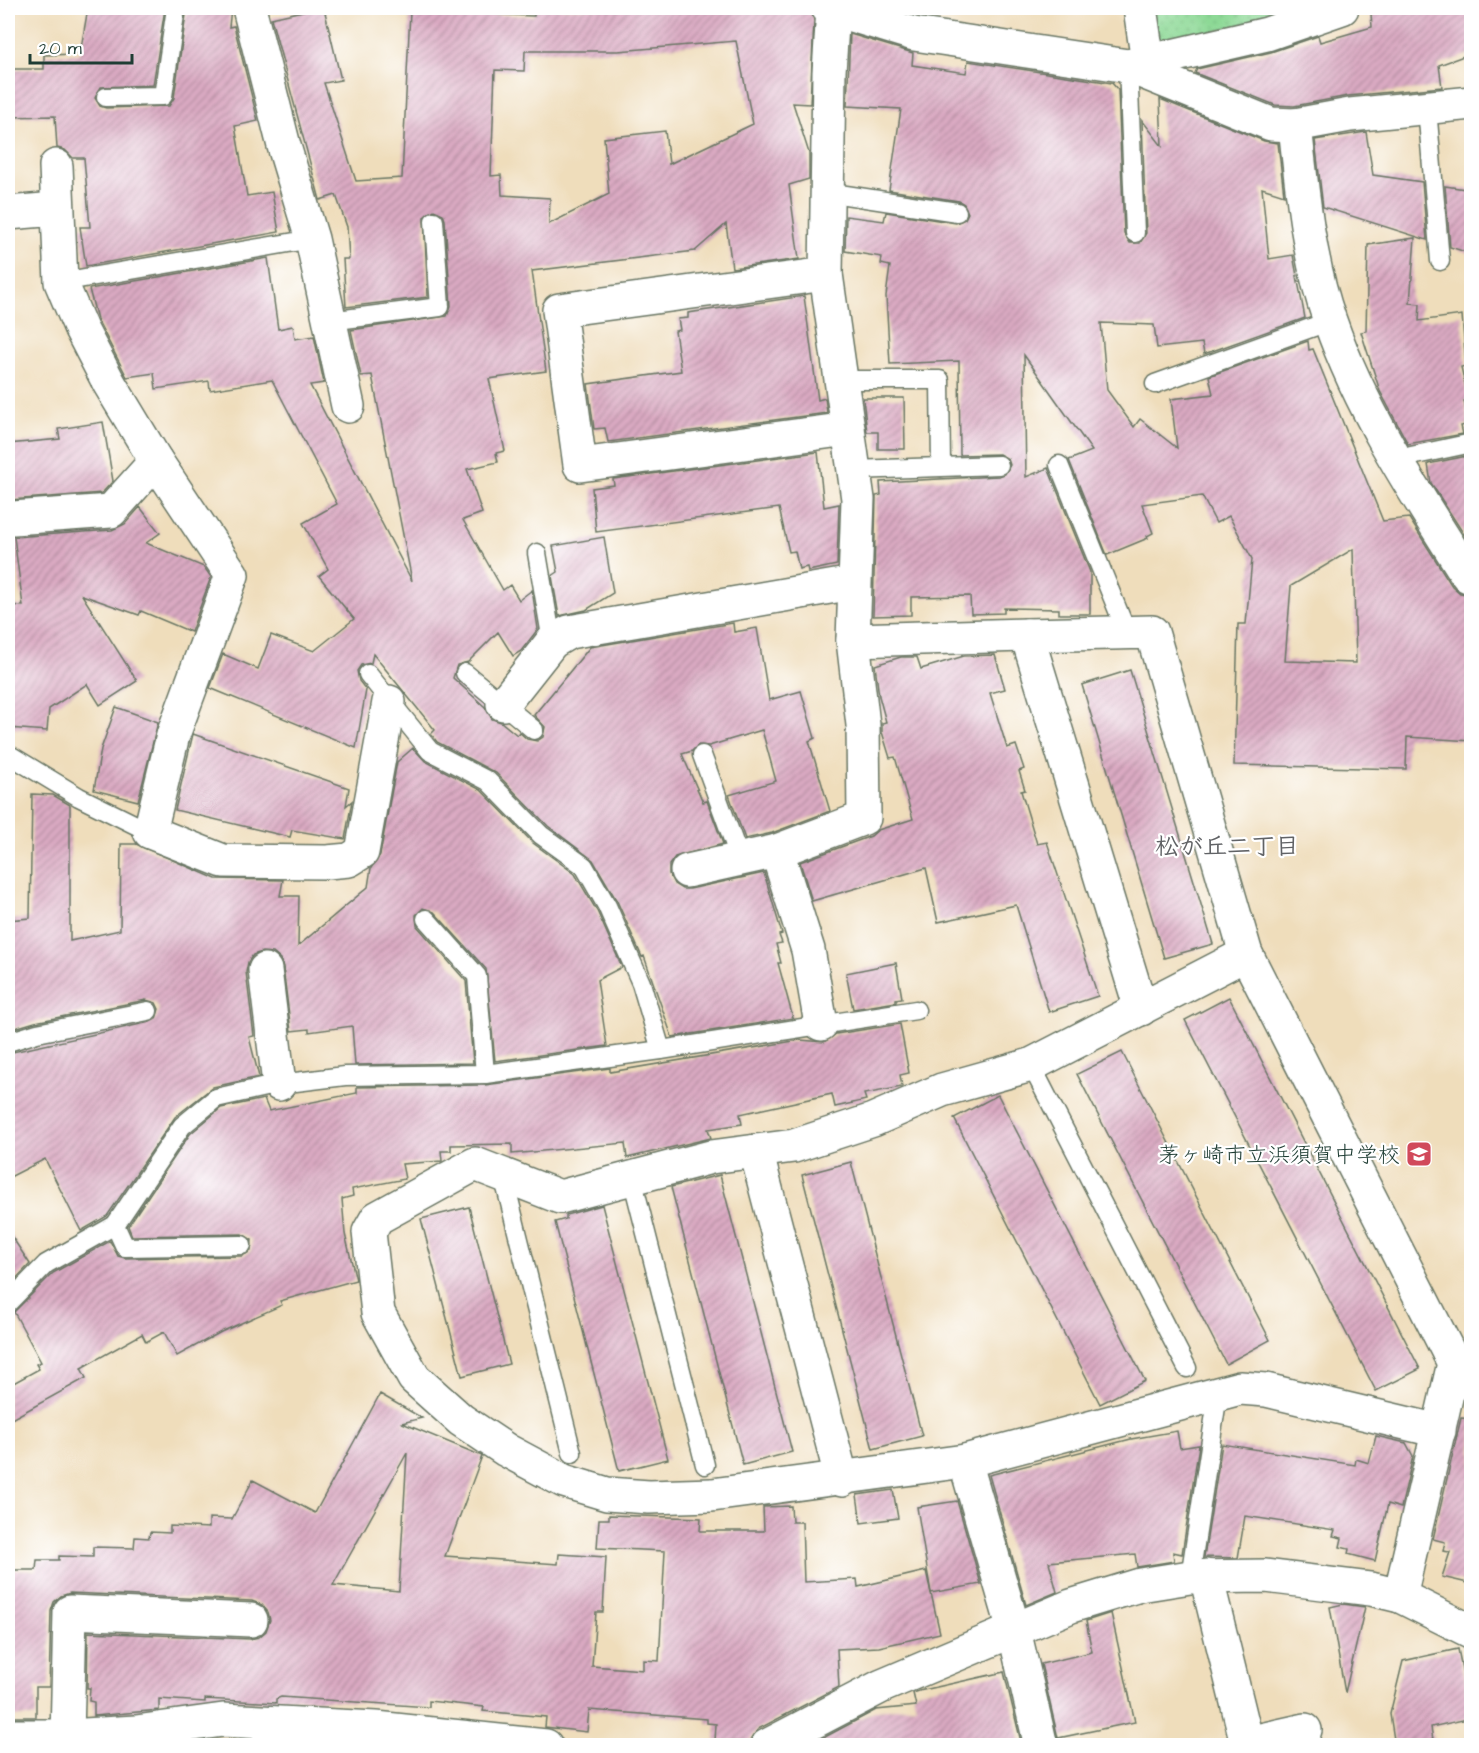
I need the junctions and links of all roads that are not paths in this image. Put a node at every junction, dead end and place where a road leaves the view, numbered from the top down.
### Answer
1 (176, 8) edge
2 (249, 8) edge
3 (831, 8) edge
4 (1140, 8) edge
5 (1342, 8) edge
6 (1138, 64) junction
7 (106, 97) dead end
8 (1472, 103) edge
9 (1427, 108) junction
10 (1295, 124) junction
11 (56, 166) dead end
12 (826, 192) junction
13 (56, 209) junction
14 (957, 212) dead end
15 (8, 213) edge
16 (434, 221) dead end
17 (1134, 233) dead end
18 (312, 239) junction
19 (1440, 261) dead end
20 (826, 274) junction
21 (62, 282) junction
22 (329, 321) junction
23 (1330, 321) junction
24 (841, 381) junction
25 (1155, 384) dead end
26 (348, 406) dead end
27 (848, 429) junction
28 (1472, 443) edge
29 (1397, 459) junction
30 (156, 461) junction
31 (999, 465) dead end
32 (1059, 465) dead end
33 (941, 467) junction
34 (854, 470) junction
35 (13, 518) dead end
36 (537, 553) dead end
37 (1472, 576) edge
38 (853, 583) junction
39 (1127, 633) junction
40 (1027, 635) junction
41 (853, 640) junction
42 (552, 642) junction
43 (368, 674) dead end
44 (465, 674) dead end
45 (389, 702) junction
46 (503, 704) junction
47 (534, 730) dead end
48 (8, 754) edge
49 (702, 755) dead end
50 (150, 832) junction
51 (777, 851) junction
52 (740, 859) junction
53 (687, 871) dead end
54 (426, 919) dead end
55 (1246, 954) junction
56 (264, 970) dead end
57 (1141, 1009) junction
58 (916, 1010) dead end
59 (148, 1011) dead end
60 (821, 1024) junction
61 (8, 1042) edge
62 (662, 1050) junction
63 (1031, 1065) junction
64 (485, 1074) junction
65 (279, 1084) junction
66 (756, 1151) junction
67 (503, 1175) junction
68 (632, 1178) junction
69 (115, 1225) junction
70 (242, 1245) dead end
71 (8, 1303) edge
72 (1187, 1368) dead end
73 (1463, 1373) edge
74 (1218, 1394) junction
75 (1440, 1431) junction
76 (572, 1452) dead end
77 (964, 1461) junction
78 (705, 1465) dead end
79 (842, 1480) junction
80 (1198, 1576) junction
81 (1401, 1596) junction
82 (251, 1620) dead end
83 (1014, 1630) junction
84 (1472, 1632) edge
85 (1305, 1730) dead end
86 (8, 1736) edge
87 (67, 1736) junction
88 (137, 1739) edge
89 (1242, 1744) edge
90 (528, 1745) edge
91 (768, 1746) edge
92 (1041, 1746) edge

1 - 7 lane
2 - 18 street
3 - 6 street
3 - 12 street
4 - 6 street
5 - 6 street
6 - 10 street
6 - 17 lane
8 - 9 street
9 - 10 street
9 - 19 lane
10 - 23 street
11 - 13 street
12 - 14 lane
12 - 20 street
13 - 15 street
13 - 21 street
16 - 22 lane
18 - 21 lane
18 - 22 street
20 - 24 street
20 - 27 street
21 - 30 street
22 - 26 street
23 - 25 lane
23 - 29 street
24 - 27 street
24 - 33 lane
27 - 34 street
28 - 29 lane
29 - 37 street
30 - 35 street
30 - 50 street
31 - 33 lane
32 - 39 lane
33 - 34 lane
34 - 38 street
36 - 42 lane
38 - 41 street
38 - 42 street
39 - 40 street
39 - 55 street
40 - 41 street
40 - 57 street
41 - 51 street
42 - 46 street
43 - 45 lane
44 - 46 lane
45 - 50 street
45 - 62 lane
46 - 47 lane
48 - 50 lane
49 - 52 lane
51 - 52 street
51 - 60 street
52 - 53 street
54 - 64 lane
55 - 57 street
55 - 73 street
56 - 65 street
57 - 63 street
58 - 60 lane
59 - 61 lane
60 - 62 lane
62 - 64 lane
63 - 66 street
63 - 72 lane
64 - 65 lane
65 - 69 lane
66 - 68 street
66 - 79 street
67 - 68 street
67 - 76 lane
67 - 79 street
68 - 78 lane
69 - 70 lane
69 - 71 lane
73 - 75 street
74 - 75 street
74 - 77 street
74 - 80 lane
75 - 81 street
77 - 79 street
77 - 83 street
80 - 81 street
80 - 83 street
80 - 89 street
81 - 84 street
82 - 87 street
83 - 91 street
83 - 92 street
85 - 89 street
86 - 87 street
87 - 88 street
88 - 90 street

